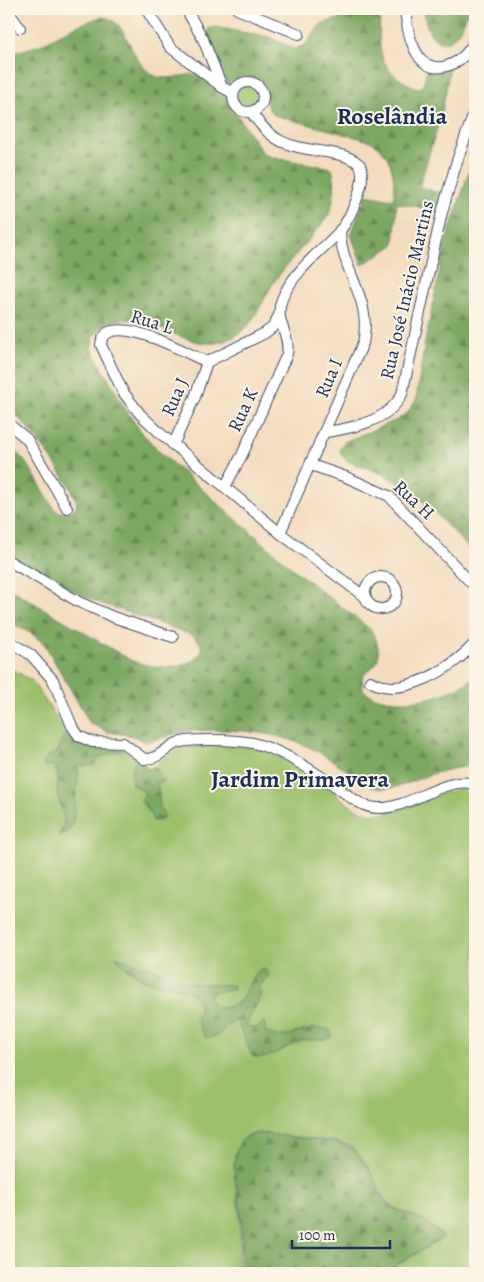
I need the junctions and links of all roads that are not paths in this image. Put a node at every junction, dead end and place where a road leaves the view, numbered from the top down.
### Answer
1 (146, 9) edge
2 (186, 9) edge
3 (237, 9) edge
4 (405, 9) edge
5 (9, 13) edge
6 (20, 28) dead end
7 (300, 34) dead end
8 (475, 40) edge
9 (222, 87) junction
10 (233, 93) junction
11 (475, 110) edge
12 (251, 112) junction
13 (340, 230) junction
14 (330, 241) junction
15 (342, 248) junction
16 (278, 317) junction
17 (265, 333) junction
18 (286, 334) junction
19 (208, 362) junction
20 (9, 424) edge
21 (326, 432) junction
22 (173, 445) junction
23 (311, 465) junction
24 (224, 487) junction
25 (67, 508) dead end
26 (280, 533) junction
27 (9, 560) edge
28 (475, 587) edge
29 (365, 597) dead end
30 (173, 637) dead end
31 (9, 641) edge
32 (475, 643) edge
33 (370, 681) dead end
34 (475, 784) edge

1 - 9 street
2 - 9 street
3 - 7 street
4 - 8 street
5 - 6 street
9 - 10 street
10 - 12 street
10 - 12 street
11 - 21 street, Rua José Inácio Martins
12 - 13 street
13 - 14 street
13 - 15 street, Rua I
14 - 15 street
14 - 16 street
15 - 21 street, Rua I
16 - 17 street
16 - 18 street
17 - 18 street
17 - 19 street
18 - 24 street, Rua K
19 - 22 street, Rua J
19 - 22 street, Rua L
20 - 25 street
21 - 23 street, Rua I
22 - 24 street
23 - 26 street, Rua I
23 - 28 street, Rua H
24 - 26 street
26 - 29 street
27 - 30 street
31 - 34 street
32 - 33 street

